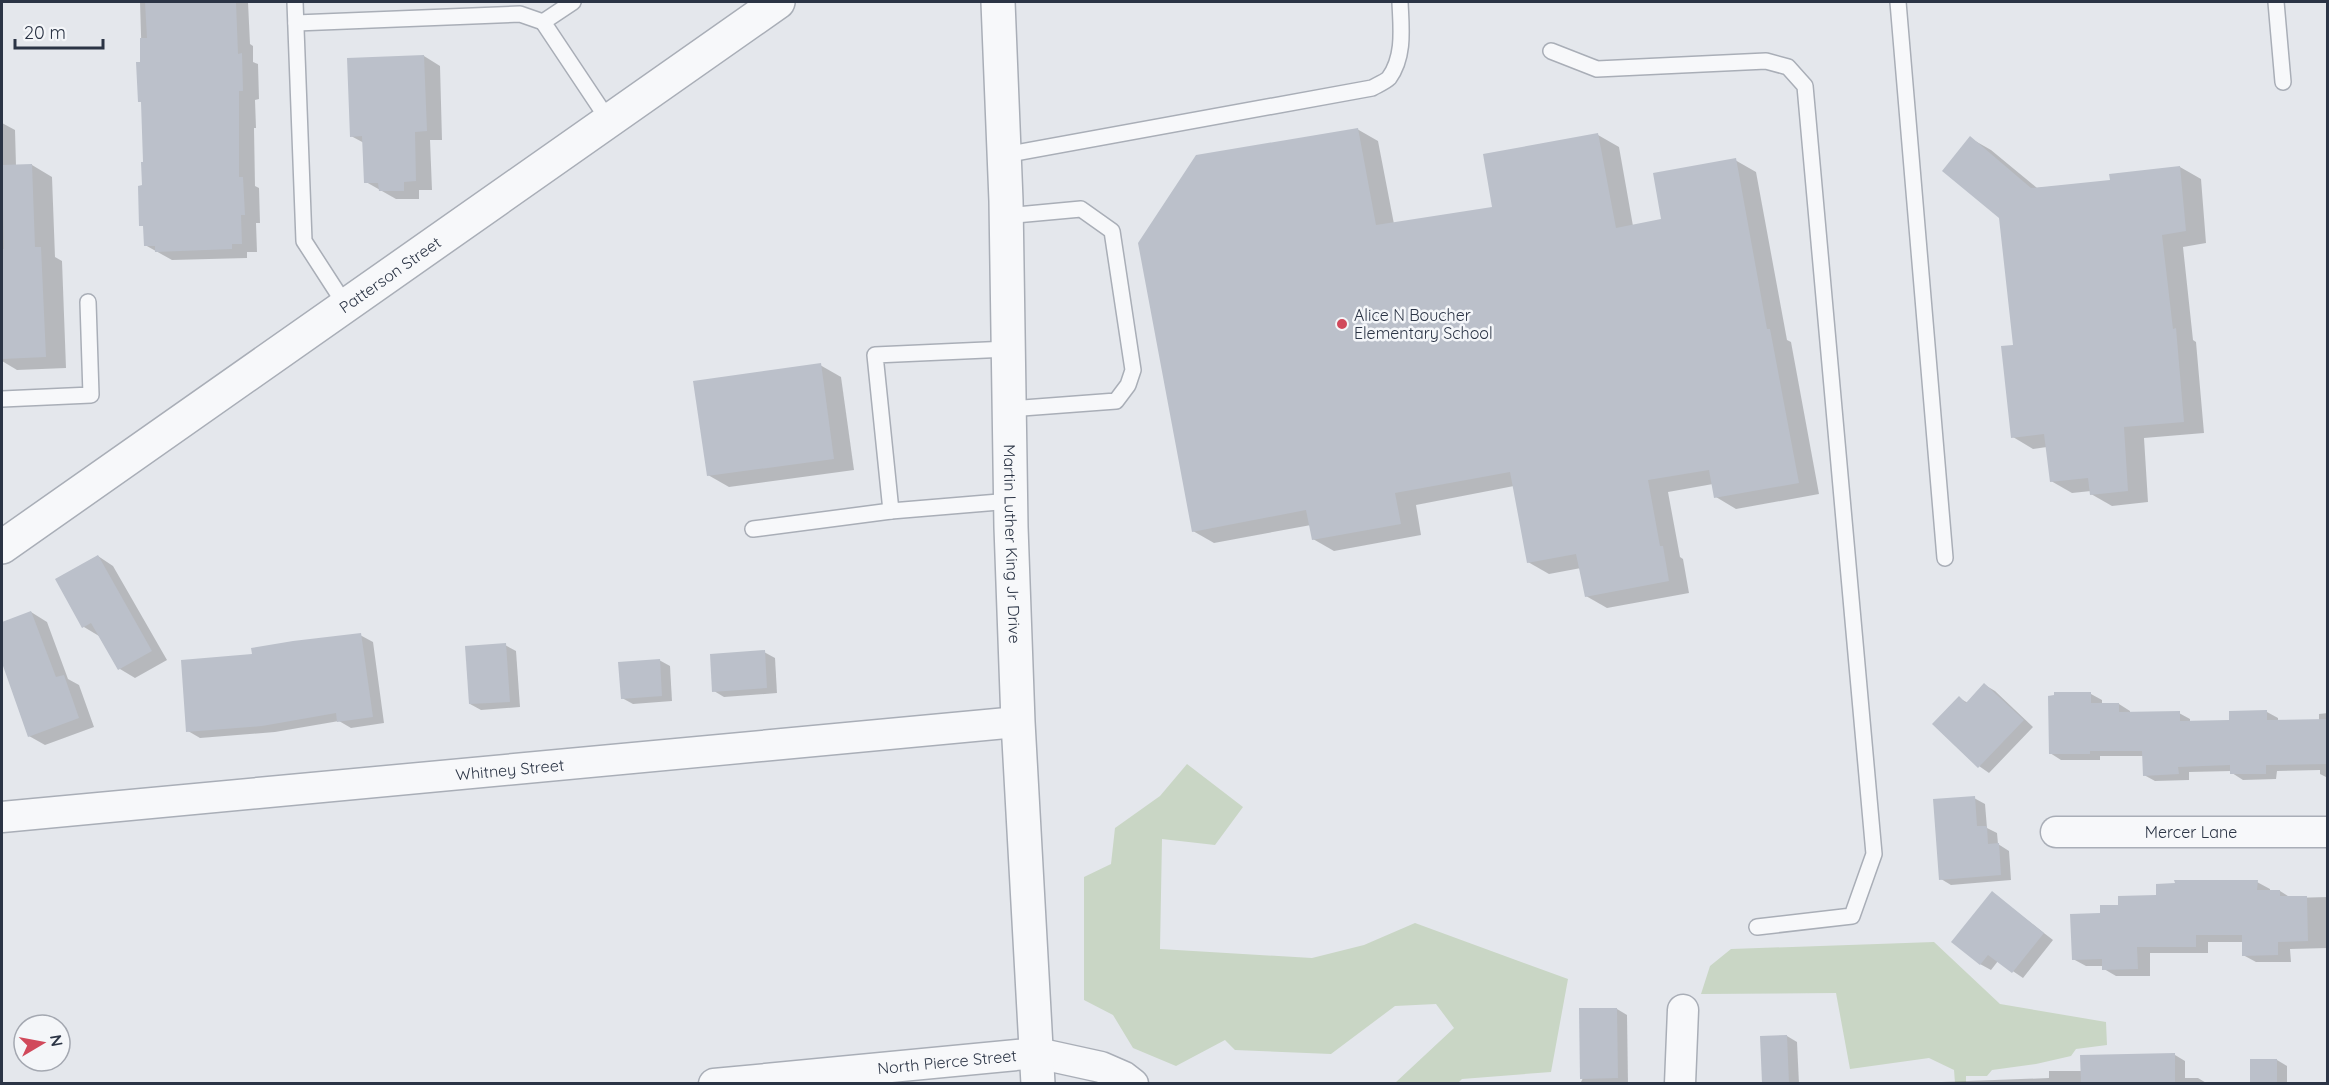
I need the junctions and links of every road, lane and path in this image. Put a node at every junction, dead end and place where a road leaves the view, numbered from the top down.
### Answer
1 (295, 2) edge
2 (573, 2) edge
3 (778, 2) edge
4 (998, 2) edge
5 (1400, 2) edge
6 (1898, 2) edge
7 (2276, 2) edge
8 (543, 22) junction
9 (296, 23) junction
10 (1551, 51) dead end
11 (2283, 82) dead end
12 (609, 122) junction
13 (1004, 155) junction
14 (1006, 216) junction
15 (88, 302) dead end
16 (346, 306) junction
17 (1008, 349) junction
18 (2, 399) edge
19 (1009, 409) junction
20 (1011, 501) junction
21 (891, 511) junction
22 (753, 529) dead end
23 (2, 547) edge
24 (1945, 558) dead end
25 (1018, 722) junction
26 (2, 817) edge
27 (2056, 832) dead end
28 (2328, 832) edge
29 (1757, 927) dead end
30 (1683, 1010) dead end
31 (1037, 1068) edge
32 (714, 1083) edge
33 (1132, 1083) edge
34 (1680, 1083) edge

1 - 9 lane
2 - 8 lane
3 - 12 street, Patterson Street
4 - 13 street, Martin Luther King Jr Drive
5 - 13 lane
6 - 24 lane
7 - 11 lane
8 - 9 lane
8 - 12 lane
9 - 16 lane
10 - 29 lane
12 - 16 street, Patterson Street
13 - 14 street, Martin Luther King Jr Drive
14 - 17 street, Martin Luther King Jr Drive
14 - 19 lane
15 - 18 lane
16 - 23 street, Patterson Street
17 - 19 street, Martin Luther King Jr Drive
17 - 21 lane
19 - 20 street, Martin Luther King Jr Drive
20 - 21 lane
20 - 25 street, Martin Luther King Jr Drive
21 - 22 lane
25 - 26 street, Whitney Street
25 - 31 street, Martin Luther King Jr Drive
27 - 28 street, Mercer Lane
30 - 34 street
31 - 32 street, North Pierce Street
31 - 33 street, North Pierce Street

